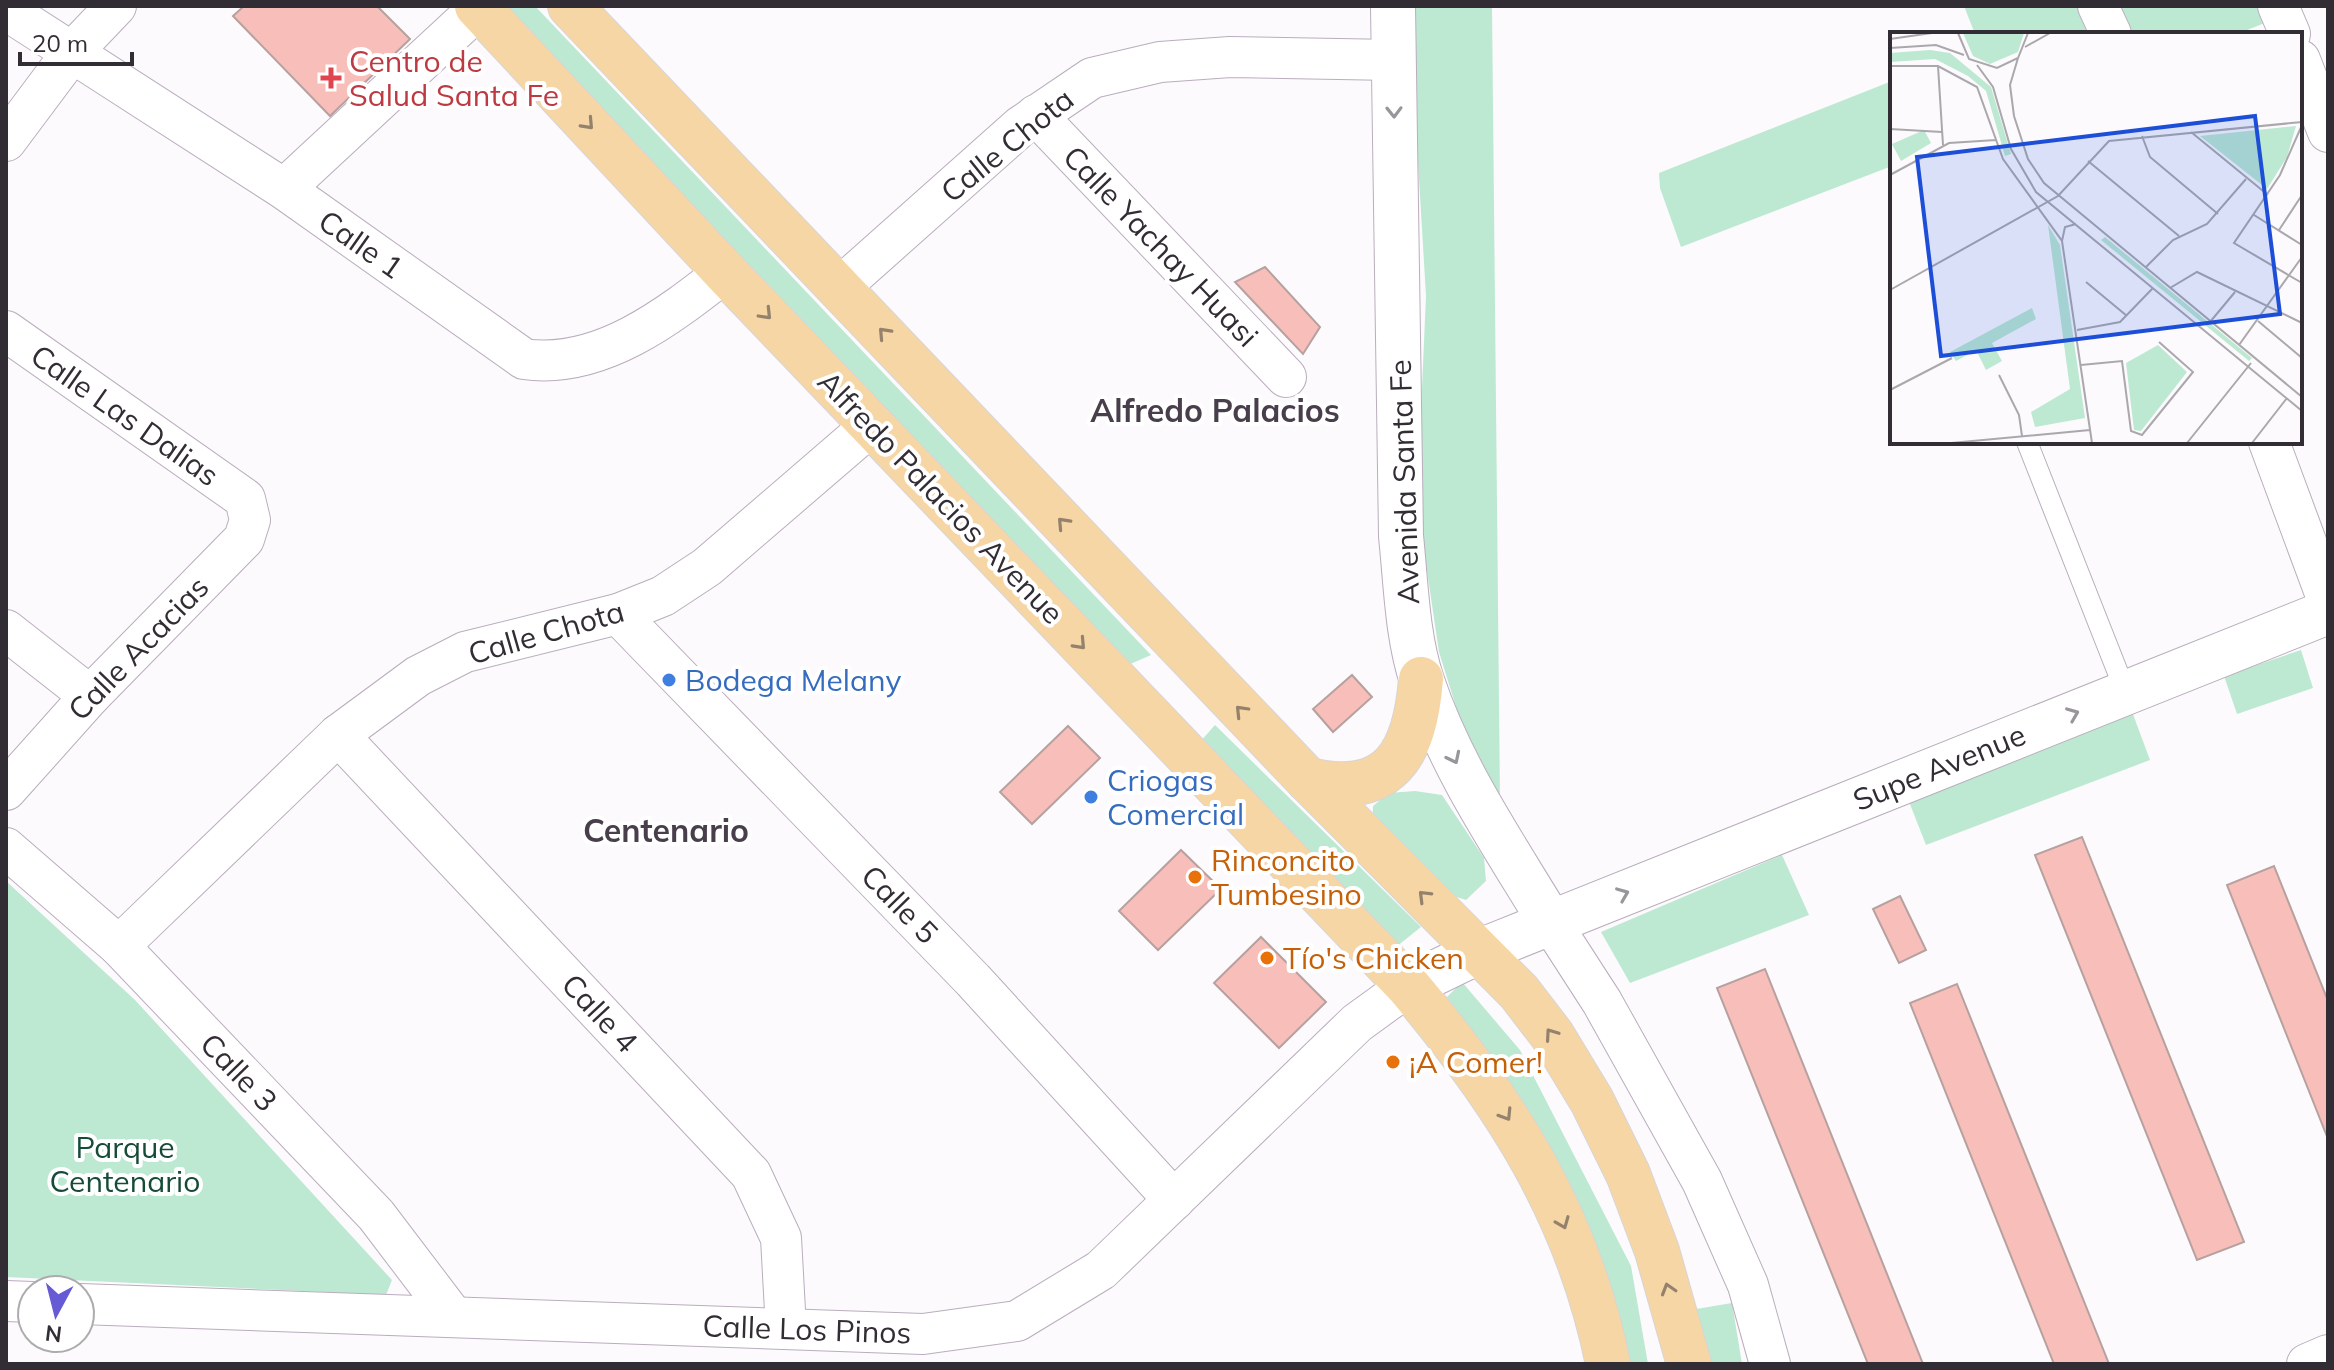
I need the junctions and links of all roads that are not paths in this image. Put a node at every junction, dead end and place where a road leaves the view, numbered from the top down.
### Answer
1 (116, 6) edge
2 (570, 6) edge
3 (1393, 6) edge
4 (2098, 6) edge
5 (2278, 6) edge
6 (478, 7) edge
7 (6, 10) edge
8 (2110, 32) edge
9 (2289, 32) edge
10 (74, 50) junction
11 (1393, 60) junction
12 (2302, 65) edge
13 (1036, 115) junction
14 (2328, 132) edge
15 (6, 141) edge
16 (284, 189) junction
17 (725, 272) junction
18 (840, 287) junction
19 (6, 331) edge
20 (1286, 377) dead end
21 (873, 424) junction
22 (2028, 444) edge
23 (2270, 444) edge
24 (245, 499) joint
25 (2328, 601) edge
26 (2328, 612) edge
27 (618, 614) junction
28 (6, 630) edge
29 (1203, 672) junction
30 (1421, 679) junction
31 (2126, 693) junction
32 (90, 696) junction
33 (1151, 718) junction
34 (338, 735) junction
35 (1308, 780) junction
36 (6, 790) edge
37 (6, 848) edge
38 (1551, 923) junction
39 (119, 946) junction
40 (1480, 951) junction
41 (1408, 986) junction
42 (1174, 1200) junction
43 (96, 1304) edge
44 (452, 1315) junction
45 (786, 1329) junction
46 (2328, 1355) edge
47 (1608, 1364) edge
48 (1689, 1364) edge
49 (1770, 1364) edge
50 (2307, 1364) edge

1 - 10 street
2 - 18 main road
3 - 11 street, Avenida Santa Fe
4 - 8 street
5 - 9 street
6 - 16 street
6 -> 17 main road, Alfredo Palacios Avenue
7 - 10 street, Calle 1
10 - 15 street
10 - 16 street, Calle 1
11 - 13 street, Calle Chota
11 -> 30 street, Avenida Santa Fe
12 - 14 street
13 - 18 street, Calle Chota
13 - 20 street, Calle Yachay Huasi
16 - 17 street, Calle 1
17 -> 21 main road, Alfredo Palacios Avenue
29 -> 18 main road
19 - 24 street, Calle Las Dalias
21 - 27 street, Calle Chota
21 -> 33 main road, Alfredo Palacios Avenue
22 - 31 lane
23 - 25 street
24 - 32 street, Calle Acacias
26 - 31 street, Supe Avenue
27 - 34 street, Calle Chota
27 - 42 street, Calle 5
28 - 32 street
29 - 33 main road
35 -> 29 main road
30 - 35 main road
30 -> 38 street, Avenida Santa Fe
38 -> 31 street, Supe Avenue
32 - 36 street, Calle Acacias
33 - 41 main road, Alfredo Palacios Avenue
34 - 39 street, Calle Chota
34 - 45 street, Calle 4
40 -> 35 main road
37 - 39 street, Calle 3
38 - 40 street, Supe Avenue
38 - 49 street
39 - 44 street, Calle 3
40 - 41 street, Supe Avenue
48 -> 40 main road
41 - 42 street, Calle Los Pinos
41 -> 47 main road, Alfredo Palacios Avenue
42 - 45 street, Calle Los Pinos
43 - 44 street, Calle Los Pinos
44 - 45 street, Calle Los Pinos
46 - 50 street

